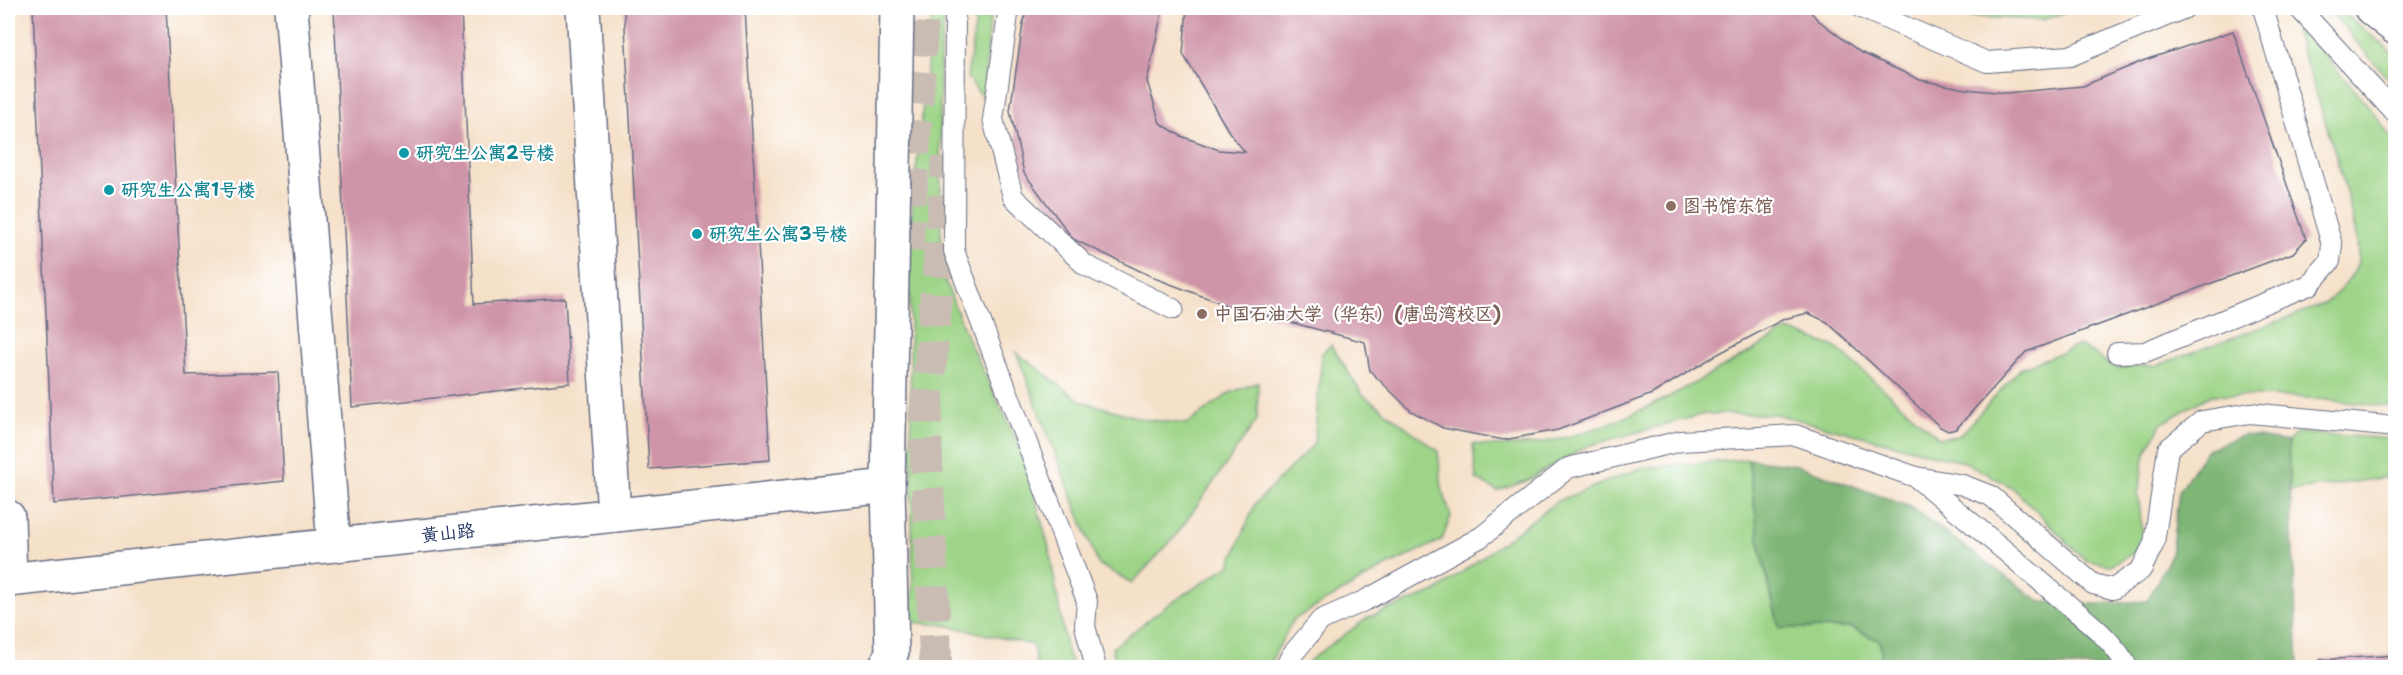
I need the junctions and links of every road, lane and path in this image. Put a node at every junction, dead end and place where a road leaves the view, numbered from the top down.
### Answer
1 (291, 8) edge
2 (583, 8) edge
3 (897, 8) edge
4 (955, 8) edge
5 (1009, 8) edge
6 (1861, 8) edge
7 (2185, 8) edge
8 (2263, 8) edge
9 (2299, 8) edge
10 (2372, 8) edge
11 (2396, 28) edge
12 (2396, 114) edge
13 (1173, 309) dead end
14 (2117, 353) dead end
15 (2396, 427) edge
16 (1916, 477) junction
17 (888, 486) junction
18 (614, 515) junction
19 (8, 517) edge
20 (334, 545) junction
21 (9, 580) edge
22 (885, 668) edge
23 (1096, 668) edge
24 (1285, 668) edge
25 (2128, 668) edge

1 - 20 street
2 - 18 street
3 - 17 street
4 - 23 lane
5 - 13 lane
6 - 7 lane
8 - 14 lane
9 - 12 lane
10 - 11 street
15 - 16 lane
16 - 24 lane
16 - 25 lane
17 - 18 street, 黄山路
17 - 22 street
18 - 20 street, 黄山路
19 - 21 street
20 - 21 street, 黄山路

